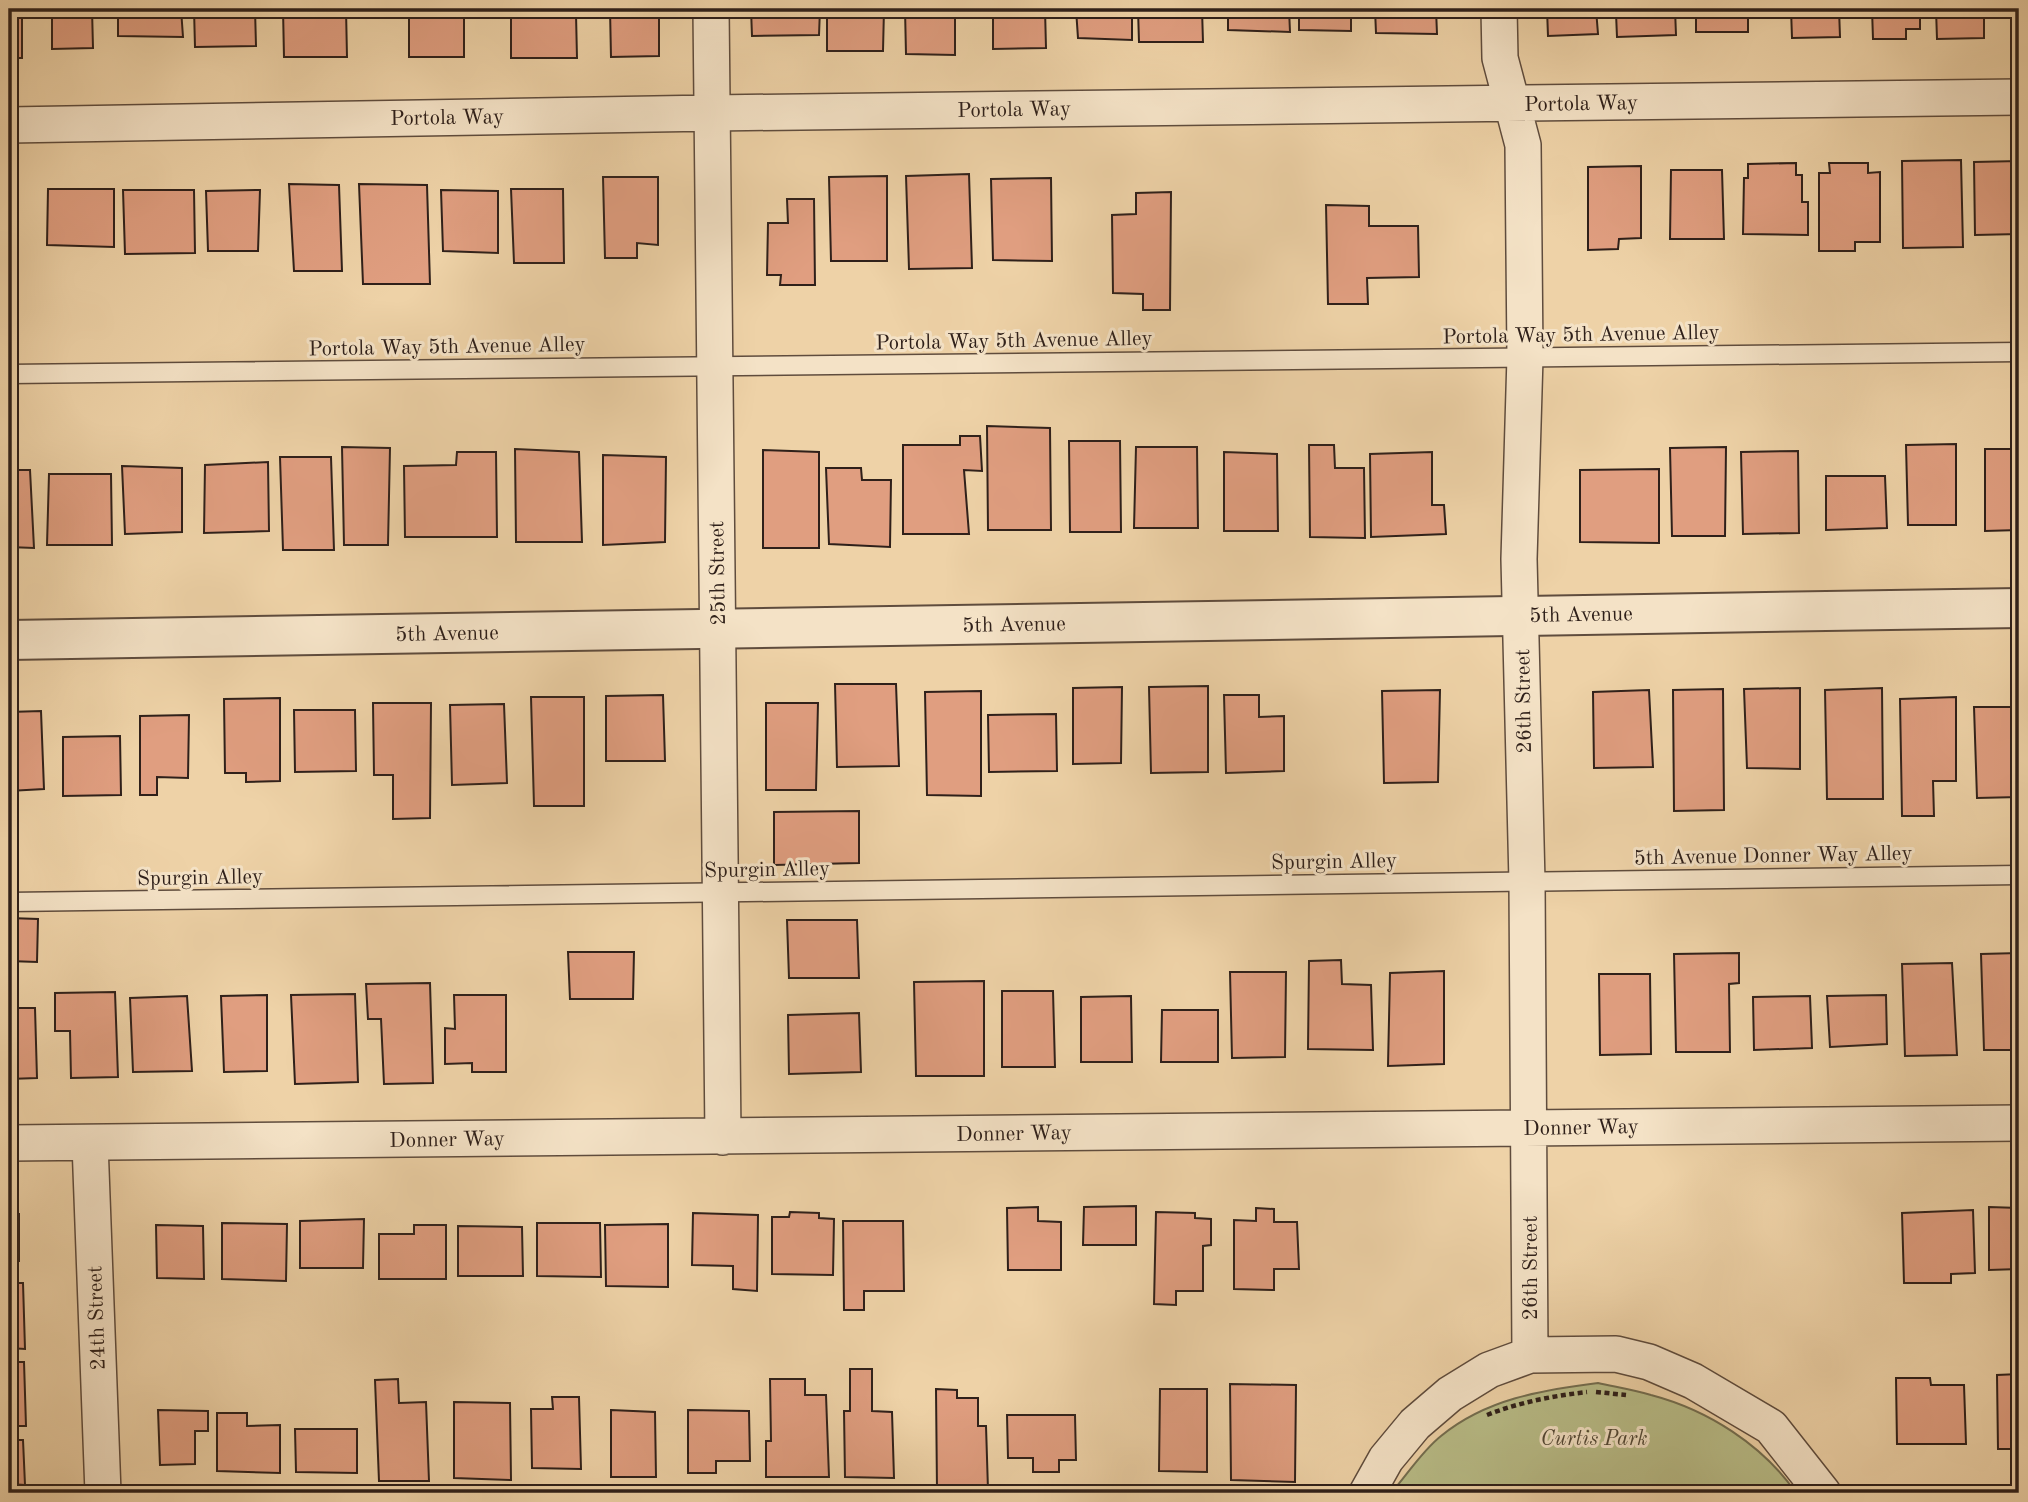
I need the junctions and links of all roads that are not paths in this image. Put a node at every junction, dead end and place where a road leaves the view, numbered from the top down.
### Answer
1 (711, 9) edge
2 (1499, 9) edge
3 (2019, 97) edge
4 (1512, 103) junction
5 (712, 113) junction
6 (9, 125) edge
7 (2019, 352) edge
8 (1525, 357) junction
9 (714, 366) junction
10 (9, 374) edge
11 (2019, 608) edge
12 (1521, 615) junction
13 (718, 629) junction
14 (9, 640) edge
15 (2019, 875) edge
16 (1527, 881) junction
17 (720, 892) junction
18 (9, 902) edge
19 (2019, 1123) edge
20 (1529, 1128) junction
21 (723, 1136) junction
22 (9, 1143) edge
23 (90, 1143) junction
24 (1530, 1355) junction
25 (103, 1493) edge
26 (1367, 1493) edge
27 (1823, 1493) edge

1 - 5 street, 25th Street
2 - 4 street, 26th Street
3 - 4 street, Portola Way
4 - 5 street, Portola Way
4 - 8 street, 26th Street
5 - 6 street, Portola Way
5 - 9 street, 25th Street
7 - 8 lane, Portola Way 5th Avenue Alley
8 - 9 lane, Portola Way 5th Avenue Alley
8 - 12 street, 26th Street
9 - 10 lane, Portola Way 5th Avenue Alley
9 - 13 street, 25th Street
11 - 12 street, 5th Avenue
12 - 13 street, 5th Avenue
12 - 16 street, 26th Street
13 - 14 street, 5th Avenue
13 - 17 street, 25th Street
15 - 16 lane, 5th Avenue Donner Way Alley
16 - 17 lane, Spurgin Alley
16 - 20 street, 26th Street
17 - 18 lane, Spurgin Alley
17 - 21 street, 25th Street
19 - 20 street, Donner Way
20 - 21 street, Donner Way
20 - 24 street, 26th Street
21 - 23 street, Donner Way
22 - 23 street, Donner Way
23 - 25 street, 24th Street
24 - 26 street
24 - 27 street

